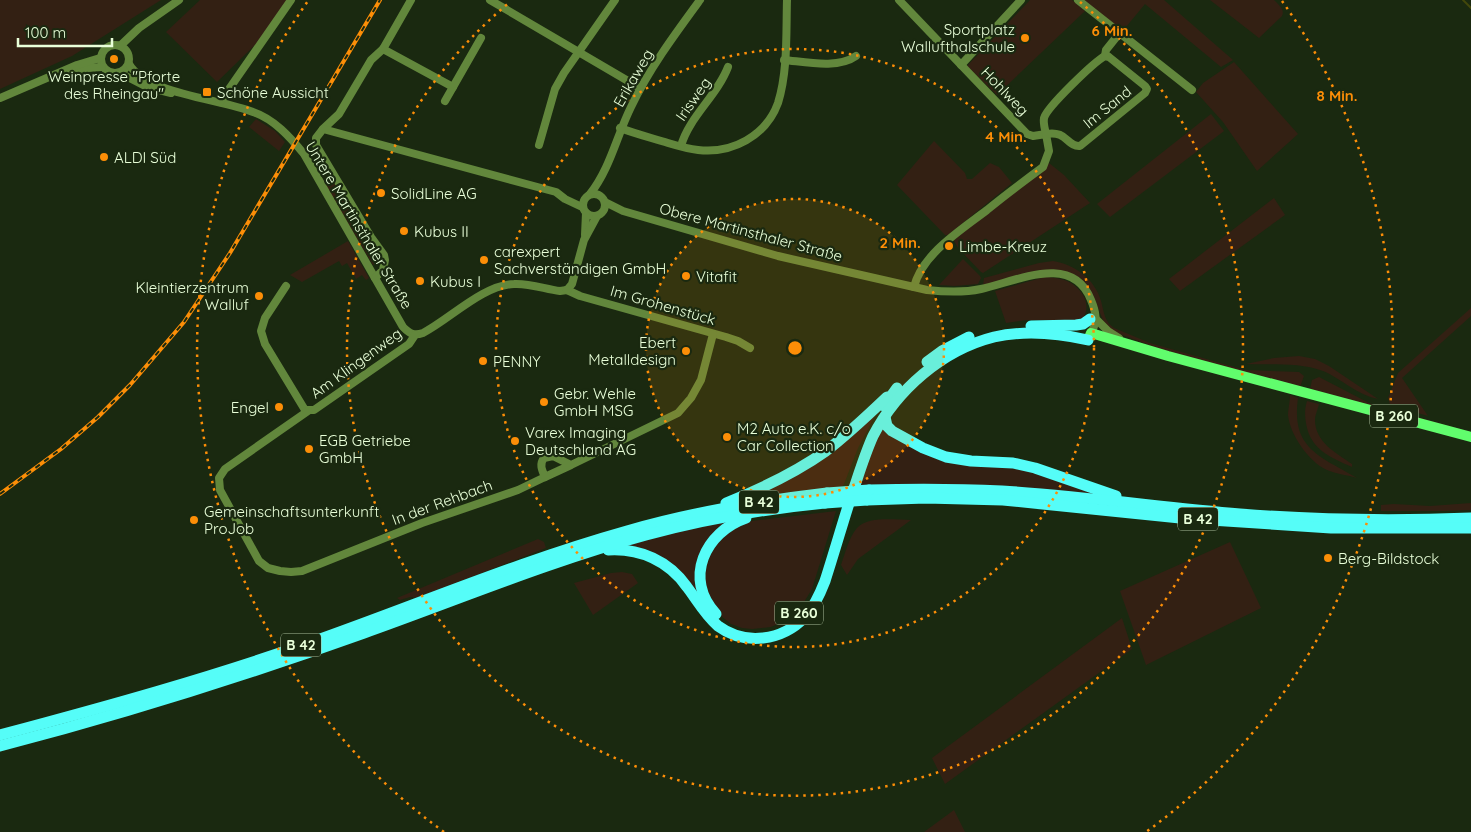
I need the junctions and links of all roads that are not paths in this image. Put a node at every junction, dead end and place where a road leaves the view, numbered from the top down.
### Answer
1 (179, 0) edge
2 (291, 0) edge
3 (411, 0) edge
4 (490, 0) edge
5 (615, 0) edge
6 (700, 0) edge
7 (787, 0) edge
8 (899, 0) edge
9 (1021, 0) edge
10 (1078, 0) edge
11 (139, 28) junction
12 (1118, 35) dead end
13 (481, 38) dead end
14 (120, 46) junction
15 (383, 49) junction
16 (128, 53) junction
17 (579, 53) junction
18 (856, 56) dead end
19 (1105, 56) junction
20 (100, 58) junction
21 (784, 60) junction
22 (129, 64) junction
23 (961, 65) junction
24 (102, 66) junction
25 (728, 67) dead end
26 (120, 73) junction
27 (58, 74) junction
28 (453, 87) junction
29 (640, 88) junction
30 (1192, 90) dead end
31 (187, 94) junction
32 (0, 98) edge
33 (445, 101) dead end
34 (220, 102) junction
35 (620, 128) junction
36 (323, 129) junction
37 (1046, 134) junction
38 (539, 145) dead end
39 (680, 146) junction
40 (602, 176) junction
41 (590, 194) junction
42 (604, 199) junction
43 (584, 210) junction
44 (623, 211) junction
45 (600, 214) junction
46 (584, 240) junction
47 (375, 278) junction
48 (286, 286) dead end
49 (914, 287) junction
50 (567, 290) junction
51 (1093, 319) junction
52 (1041, 325) junction
53 (419, 334) junction
54 (713, 334) junction
55 (1089, 335) junction
56 (1125, 342) junction
57 (750, 348) dead end
58 (1168, 356) junction
59 (897, 388) junction
60 (308, 411) junction
61 (885, 417) junction
62 (1471, 437) edge
63 (570, 465) junction
64 (546, 477) junction
65 (868, 495) junction
66 (826, 498) junction
67 (1154, 506) junction
68 (779, 508) junction
69 (691, 514) junction
70 (1471, 518) edge
71 (1471, 528) edge
72 (566, 555) junction
73 (58, 725) junction
74 (0, 735) edge
75 (0, 746) edge

1 - 11 street
2 - 34 street
3 - 15 street
4 - 17 street
5 - 17 street
6 - 29 street, Erikaweg
7 - 21 street
8 - 23 street, Hohlweg
9 - 23 street
10 - 30 street
11 - 14 street
11 - 16 street
12 - 19 street
13 - 28 street
14 - 16 street
14 - 20 street
15 - 28 street
15 - 36 street
16 - 22 street
17 - 29 street
17 - 38 street
18 - 21 street
19 - 37 street
19 - 37 street, Im Sand
20 - 24 street
20 - 27 street
21 - 39 street
22 - 26 street
22 - 31 street, Untere Martinsthaler Straße
23 - 37 street, Hohlweg
24 - 26 street
24 - 27 street
25 - 39 street, Irisweg
26 - 31 street, Untere Martinsthaler Straße
27 - 32 street
28 - 33 street
29 - 35 street, Erikaweg
31 - 34 street, Untere Martinsthaler Straße
34 - 47 street, Untere Martinsthaler Straße
35 - 39 street
35 - 40 street, Erikaweg
36 - 43 street
36 - 47 street
37 - 49 street
40 - 41 street, Erikaweg
40 - 42 street, Erikaweg
41 - 42 street
41 - 43 street
42 - 44 street, Obere Martinsthaler Straße
42 - 45 street
43 - 45 street
43 - 46 street
44 - 45 street, Obere Martinsthaler Straße
44 - 49 street, Obere Martinsthaler Straße
45 - 46 street
46 - 50 street
47 - 53 street, Untere Martinsthaler Straße
48 - 60 street, Am Klingenweg
49 - 51 street, Obere Martinsthaler Straße
50 - 53 street, Am Klingenweg
50 - 54 street, Im Grohenstück
51 - 52 highway
51 - 55 street, Obere Martinsthaler Straße
51 - 56 street, B 260
52 - 55 highway, B 260
52 - 59 highway, B 260
53 - 60 street, Am Klingenweg
54 - 57 street, Im Grohenstück
54 - 63 street, In der Rehbach
55 - 56 main road, B 260
55 - 58 main road, B 260
55 - 61 highway, B 260
56 - 58 main road, B 260
58 - 62 main road, B 260
59 - 68 highway, B 260
59 - 69 highway
60 - 64 street, In der Rehbach
61 - 67 highway
61 - 72 highway, B 260
63 - 64 street, In der Rehbach
63 - 64 street
65 - 66 highway, B 42, bridge
65 - 67 highway, B 42
65 - 71 highway, B 42
66 - 68 highway, B 42
66 - 69 highway, B 42
67 - 70 highway, B 42
68 - 72 highway, B 42
69 - 72 highway, B 42
72 - 73 highway, B 42
73 - 74 highway
73 - 75 highway

